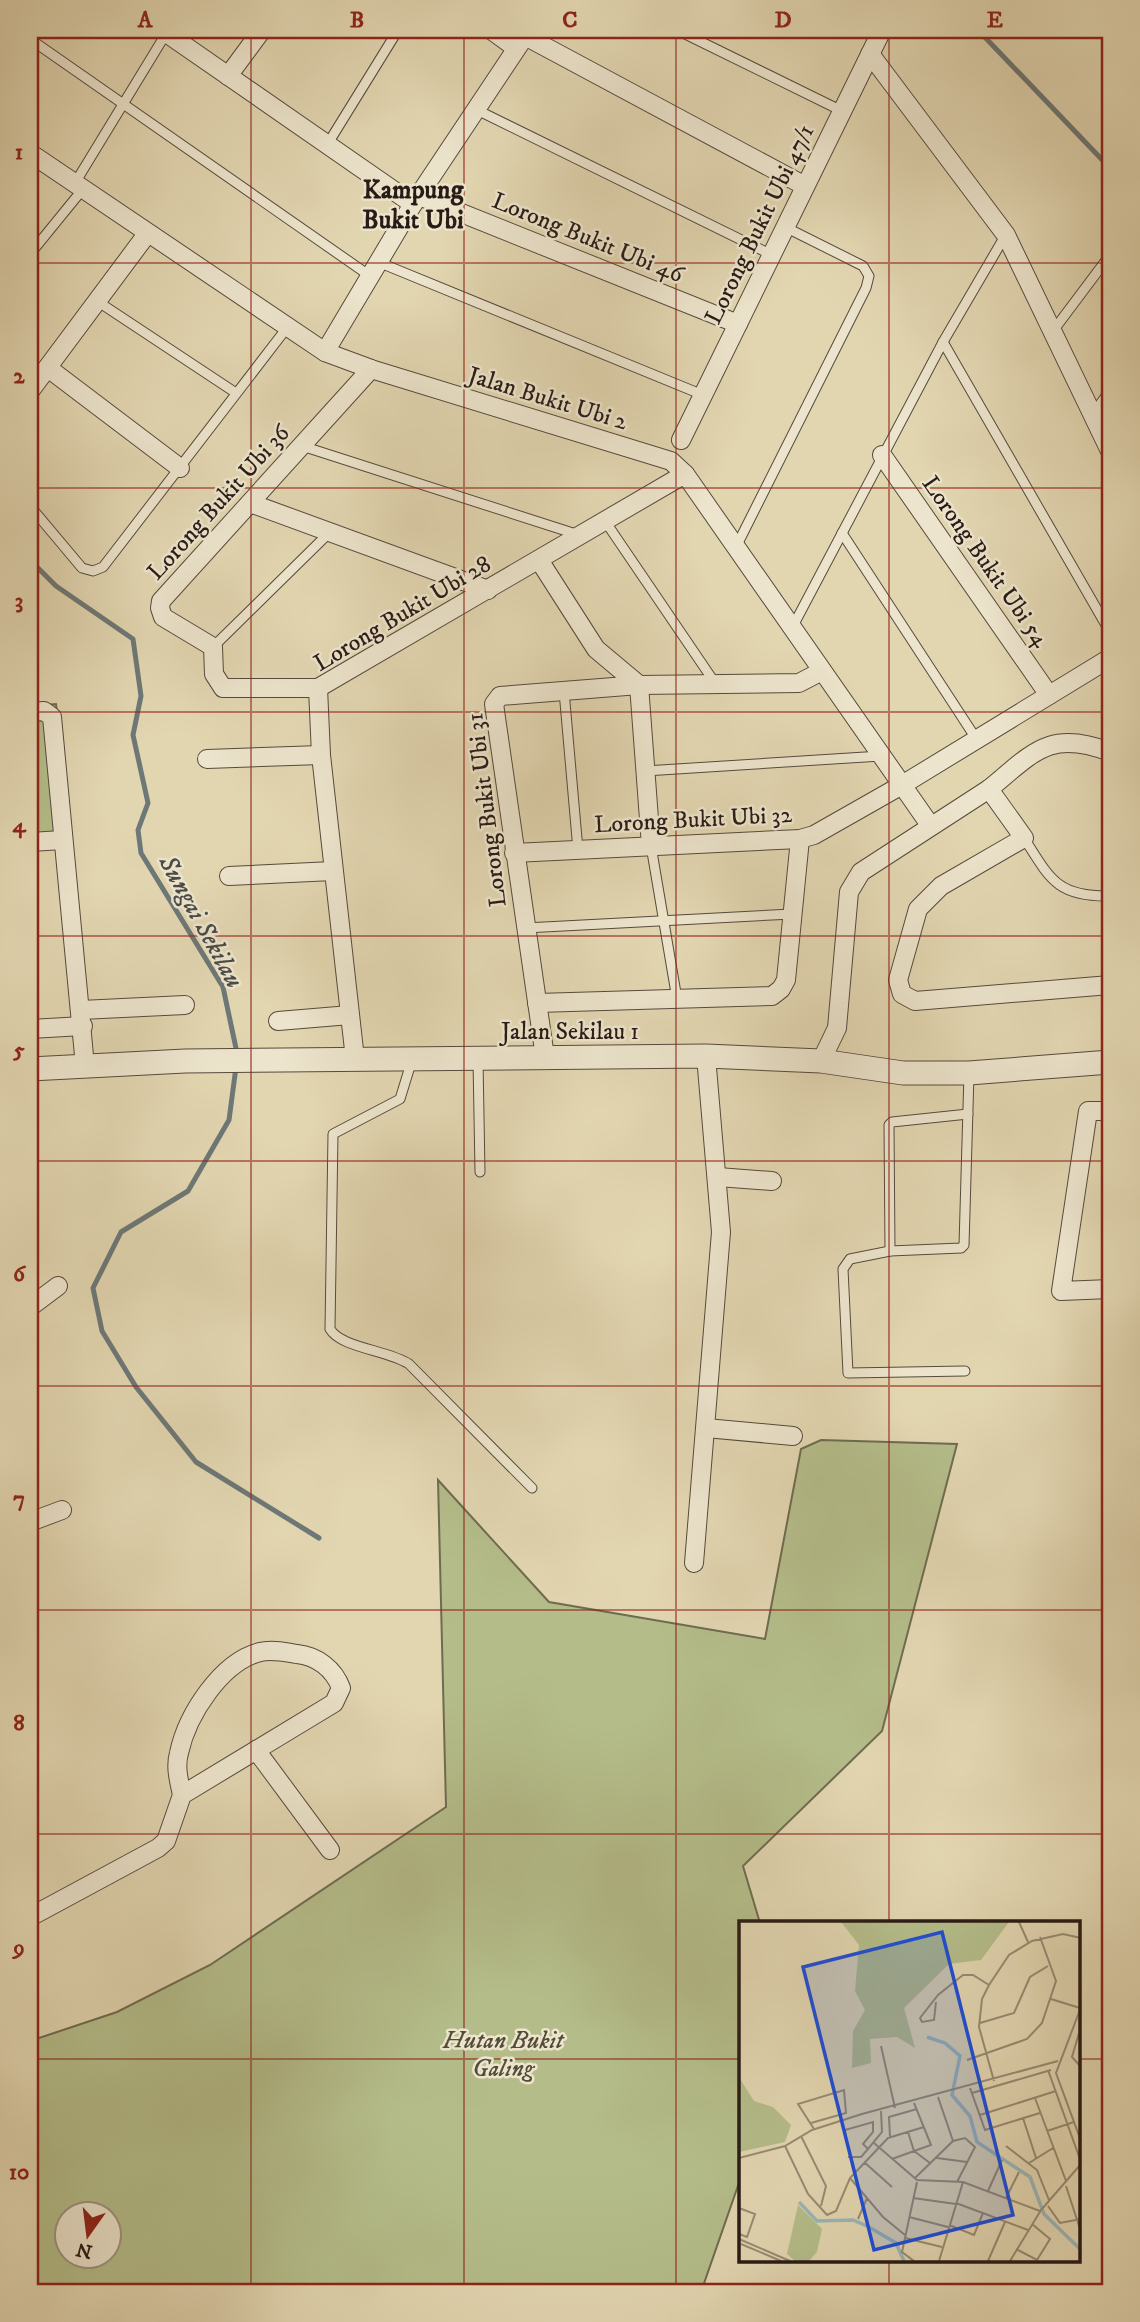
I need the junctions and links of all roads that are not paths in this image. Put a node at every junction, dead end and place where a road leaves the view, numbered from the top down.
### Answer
1 (262, 30) edge
2 (398, 30) edge
3 (491, 30) edge
4 (677, 30) edge
5 (165, 31) edge
6 (523, 38) edge
7 (873, 38) edge
8 (30, 39) edge
9 (228, 76) junction
10 (123, 104) junction
11 (474, 109) junction
12 (842, 111) junction
13 (327, 145) junction
14 (30, 153) edge
15 (79, 186) junction
16 (805, 186) junction
17 (416, 200) junction
18 (785, 227) junction
19 (147, 234) junction
20 (1006, 235) junction
21 (30, 254) edge
22 (772, 255) junction
23 (1110, 255) edge
24 (374, 269) junction
25 (97, 301) junction
26 (738, 324) junction
27 (286, 329) junction
28 (1054, 331) junction
29 (943, 342) junction
30 (325, 352) junction
31 (47, 368) junction
32 (371, 369) junction
33 (30, 391) edge
34 (236, 393) junction
35 (703, 395) junction
36 (1110, 398) edge
37 (1095, 419) junction
38 (681, 440) dead end
39 (302, 446) junction
40 (1110, 451) edge
41 (882, 455) junction
42 (180, 468) junction
43 (685, 474) junction
44 (250, 503) junction
45 (30, 506) edge
46 (606, 521) junction
47 (330, 532) junction
48 (842, 533) junction
49 (581, 536) junction
50 (736, 547) junction
51 (539, 561) junction
52 (488, 590) junction
53 (792, 628) junction
54 (1110, 632) edge
55 (213, 647) junction
56 (1110, 659) edge
57 (822, 671) junction
58 (715, 683) junction
59 (639, 685) junction
60 (318, 688) junction
61 (564, 691) junction
62 (1049, 695) junction
63 (30, 712) edge
64 (977, 740) junction
65 (1110, 751) edge
66 (321, 755) junction
67 (881, 755) junction
68 (207, 759) dead end
69 (645, 771) junction
70 (902, 785) junction
71 (989, 789) junction
72 (930, 825) junction
73 (1024, 838) junction
74 (800, 839) junction
75 (63, 840) junction
76 (30, 842) edge
77 (651, 846) junction
78 (578, 850) junction
79 (514, 853) junction
80 (334, 871) junction
81 (229, 876) dead end
82 (1110, 896) edge
83 (792, 914) junction
84 (664, 921) junction
85 (525, 928) junction
86 (1110, 985) edge
87 (677, 999) junction
88 (537, 1003) junction
89 (185, 1005) dead end
90 (350, 1015) junction
91 (82, 1018) junction
92 (278, 1021) dead end
93 (30, 1029) edge
94 (706, 1056) junction
95 (545, 1057) junction
96 (478, 1058) junction
97 (355, 1059) junction
98 (412, 1059) junction
99 (821, 1060) junction
100 (1110, 1062) edge
101 (85, 1066) junction
102 (30, 1069) edge
103 (969, 1073) junction
104 (1110, 1111) edge
105 (968, 1114) junction
106 (480, 1172) dead end
107 (718, 1177) junction
108 (772, 1181) dead end
109 (890, 1251) junction
110 (58, 1286) dead end
111 (1110, 1289) edge
112 (30, 1307) edge
113 (965, 1371) dead end
114 (706, 1428) junction
115 (793, 1436) dead end
116 (532, 1488) dead end
117 (62, 1510) dead end
118 (30, 1522) edge
119 (694, 1563) dead end
120 (257, 1750) junction
121 (182, 1795) junction
122 (330, 1850) dead end
123 (30, 1917) edge

1 - 9 street
2 - 13 lane
3 - 6 street
4 - 12 lane
5 - 9 street, Lorong Bukit Ubi 46
5 - 10 lane
6 - 11 street
6 - 16 street
7 - 12 street, Lorong Bukit Ubi 47/1
7 - 20 street
8 - 10 lane
9 - 13 street, Lorong Bukit Ubi 46
10 - 15 lane
10 - 24 lane
11 - 17 street
11 - 22 lane
12 - 16 street, Lorong Bukit Ubi 47/1
13 - 17 street, Lorong Bukit Ubi 46
14 - 15 street, Jalan Bukit Ubi 2
15 - 19 street, Jalan Bukit Ubi 2
15 - 21 lane
16 - 18 street, Lorong Bukit Ubi 47/1
17 - 24 street
17 - 26 street, Lorong Bukit Ubi 46
18 - 22 street, Lorong Bukit Ubi 47/1
18 - 50 lane
19 - 25 street
19 - 27 street, Jalan Bukit Ubi 2
20 - 28 street
20 - 29 lane
22 - 26 street, Lorong Bukit Ubi 47/1
23 - 28 lane
24 - 30 street
24 - 35 lane
25 - 31 street
25 - 34 lane
26 - 35 street, Lorong Bukit Ubi 47/1
27 - 30 street, Jalan Bukit Ubi 2
27 - 34 lane
28 - 37 street
29 - 41 lane
29 - 54 lane
30 - 32 street, Jalan Bukit Ubi 2
31 - 33 street
31 - 42 street
32 - 39 street, Lorong Bukit Ubi 36
32 - 43 street, Jalan Bukit Ubi 2
34 - 42 lane
35 - 38 street, Lorong Bukit Ubi 47/1
36 - 37 street
37 - 40 street
39 - 44 street, Lorong Bukit Ubi 36
39 - 49 lane
41 - 48 lane
41 - 62 street, Lorong Bukit Ubi 54
42 - 45 lane
43 - 46 street, Lorong Bukit Ubi 28
43 - 50 street, Jalan Bukit Ubi 2
44 - 47 street
44 - 55 street, Lorong Bukit Ubi 36
46 - 49 street, Lorong Bukit Ubi 28
46 - 58 lane
47 - 52 street
47 - 55 lane
48 - 53 lane
48 - 64 lane
49 - 51 street, Lorong Bukit Ubi 28
50 - 53 street, Jalan Bukit Ubi 2
51 - 52 street, Lorong Bukit Ubi 28
51 - 59 street
52 - 60 street, Lorong Bukit Ubi 28
53 - 57 street, Jalan Bukit Ubi 2
55 - 60 street
56 - 62 street, Lorong Bukit Ubi 32
57 - 58 street, Lorong Bukit Ubi 31
57 - 67 street, Jalan Bukit Ubi 2
58 - 59 street, Lorong Bukit Ubi 31
59 - 61 street, Lorong Bukit Ubi 31
59 - 69 street
60 - 66 street, Lorong Bukit Ubi 28
61 - 78 lane
61 - 79 street, Lorong Bukit Ubi 31
62 - 64 street, Lorong Bukit Ubi 32
63 - 75 street
64 - 70 street, Lorong Bukit Ubi 32
65 - 71 street
66 - 68 street
66 - 80 street, Lorong Bukit Ubi 28
67 - 69 lane
67 - 70 street, Jalan Bukit Ubi 2
69 - 77 street
70 - 72 street, Jalan Bukit Ubi 2
70 - 74 street, Lorong Bukit Ubi 32
71 - 72 street
71 - 73 street
72 - 99 street
73 - 82 lane
73 - 86 street
74 - 77 street, Lorong Bukit Ubi 32
74 - 83 street, Jalan Sekilau 1
75 - 76 street
75 - 91 street
77 - 78 street, Lorong Bukit Ubi 32
77 - 84 lane
78 - 79 street, Lorong Bukit Ubi 32
79 - 85 street, Lorong Bukit Ubi 31
80 - 81 street
80 - 90 street, Lorong Bukit Ubi 28
83 - 84 lane
83 - 87 street, Jalan Sekilau 1
84 - 85 lane
84 - 87 lane
85 - 88 street, Lorong Bukit Ubi 31
87 - 88 street, Jalan Sekilau 1
88 - 95 street, Lorong Bukit Ubi 31
89 - 91 street
90 - 92 street
90 - 97 street, Lorong Bukit Ubi 28
91 - 93 street
91 - 101 street
94 - 95 street, Jalan Sekilau 1
94 - 99 street, Jalan Sekilau 1
94 - 107 street
95 - 96 street, Jalan Sekilau 1
96 - 98 street, Jalan Sekilau 1
96 - 106 lane
97 - 98 street, Jalan Sekilau 1
97 - 101 street, Jalan Sekilau 1
98 - 116 lane
99 - 103 street, Jalan Sekilau 1
100 - 103 street, Jalan Sekilau 1
101 - 102 street, Jalan Sekilau 1
103 - 105 lane
104 - 111 street
105 - 109 lane
105 - 109 lane
107 - 108 street
107 - 114 street
109 - 113 lane
110 - 112 street
114 - 115 street
114 - 119 street
117 - 118 street
120 - 121 street
120 - 121 street
120 - 122 street
121 - 123 street

